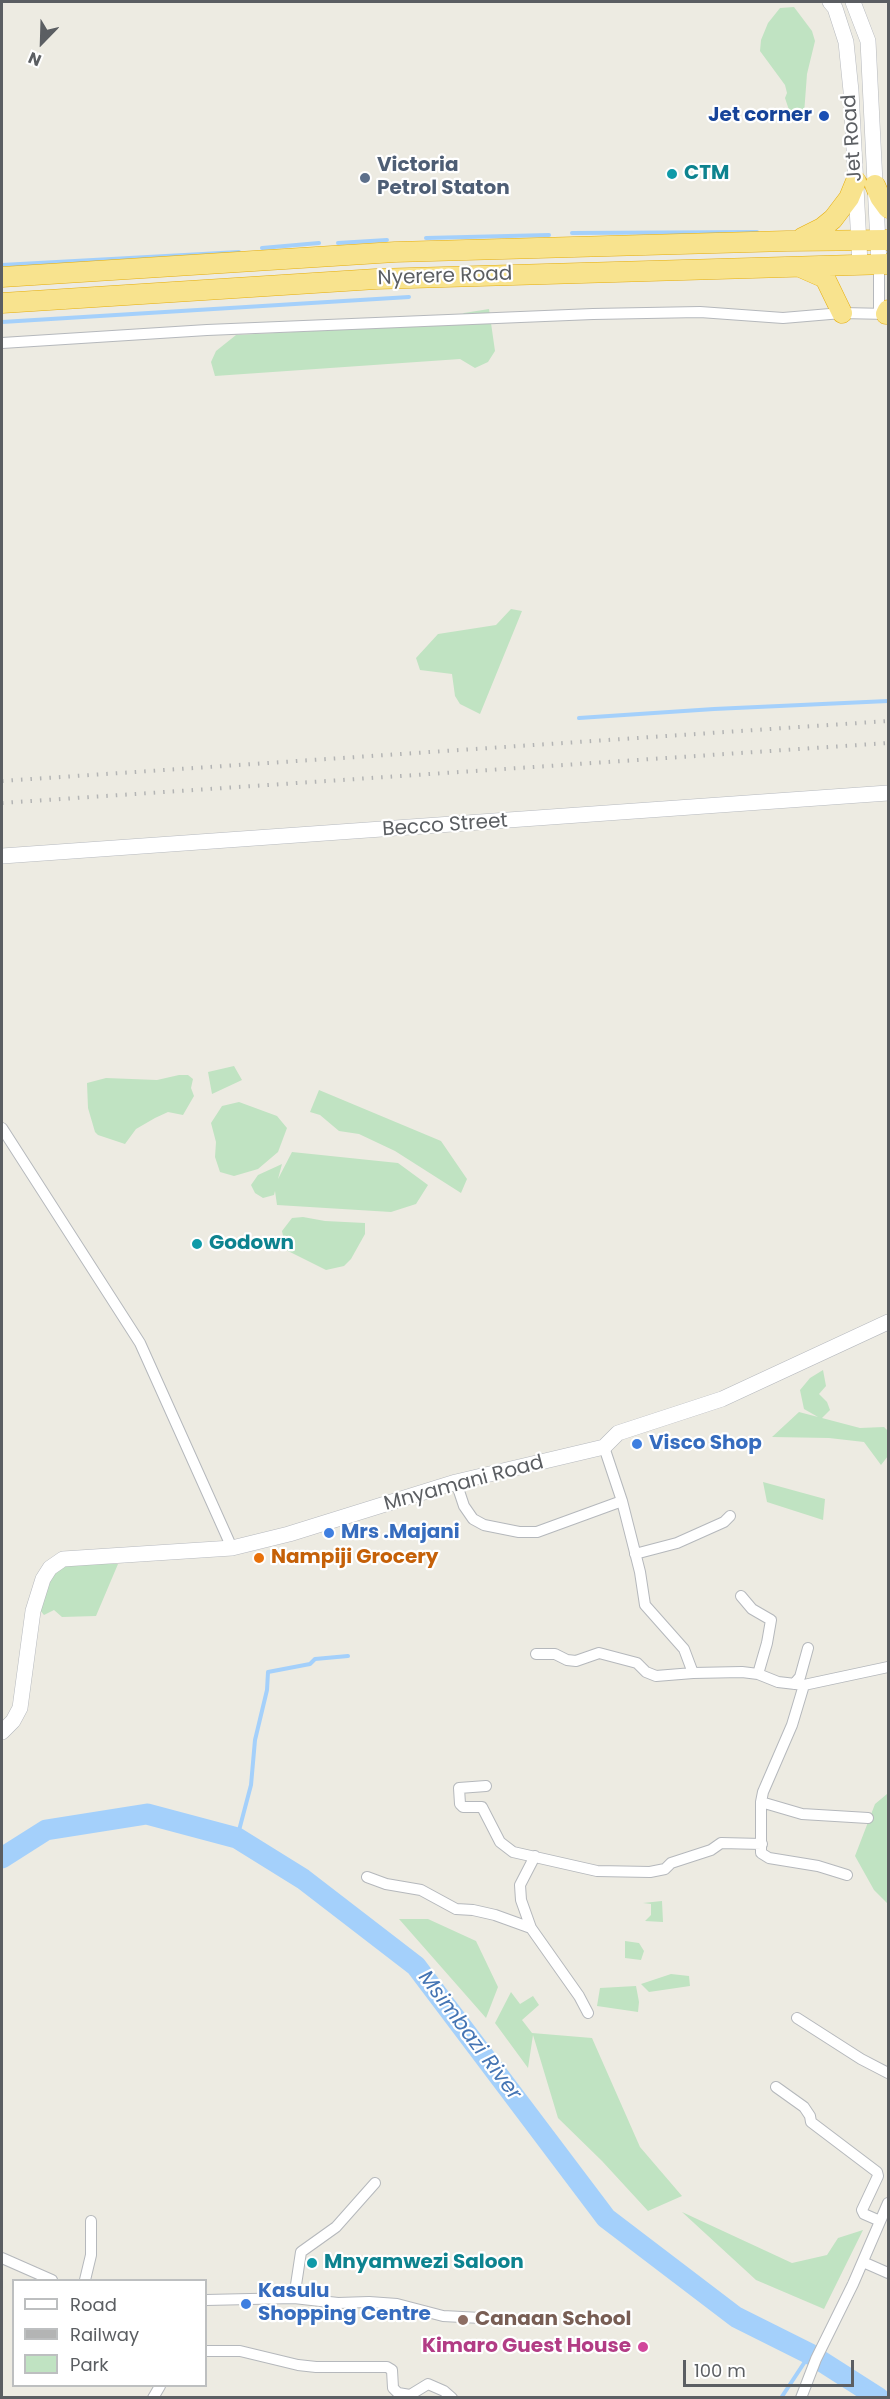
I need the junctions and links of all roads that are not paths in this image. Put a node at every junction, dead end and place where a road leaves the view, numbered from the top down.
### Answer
1 (830, 2) edge
2 (853, 2) edge
3 (866, 183) junction
4 (888, 208) edge
5 (875, 240) edge
6 (787, 241) junction
7 (796, 265) junction
8 (872, 267) edge
9 (2, 277) edge
10 (2, 303) edge
11 (842, 313) junction
12 (886, 313) edge
13 (2, 343) edge
14 (888, 793) edge
15 (2, 856) edge
16 (2, 1128) edge
17 (888, 1322) edge
18 (604, 1447) junction
19 (456, 1482) junction
20 (622, 1501) junction
21 (730, 1516) dead end
22 (232, 1548) junction
23 (634, 1554) junction
24 (741, 1596) dead end
25 (808, 1648) dead end
26 (536, 1654) dead end
27 (888, 1667) edge
28 (693, 1672) junction
29 (758, 1674) junction
30 (799, 1684) junction
31 (2, 1732) edge
32 (486, 1785) dead end
33 (761, 1802) junction
34 (868, 1818) dead end
35 (762, 1844) junction
36 (534, 1856) junction
37 (847, 1875) dead end
38 (368, 1877) dead end
39 (531, 1928) junction
40 (588, 2013) dead end
41 (797, 2018) dead end
42 (888, 2073) edge
43 (776, 2087) dead end
44 (375, 2183) dead end
45 (888, 2203) edge
46 (91, 2221) dead end
47 (880, 2221) junction
48 (2, 2258) edge
49 (863, 2262) junction
50 (888, 2273) edge
51 (50, 2279) edge
52 (85, 2279) edge
53 (294, 2298) junction
54 (207, 2300) edge
55 (481, 2318) dead end
56 (207, 2350) edge
57 (452, 2397) edge
58 (801, 2397) edge

1 - 3 street, Jet Road
2 - 3 street, Jet Road
3 - 4 highway
3 - 5 street, Jet Road
3 - 6 highway
5 - 6 highway, Nyerere Road
5 - 8 street, Jet Road
6 - 9 highway, Nyerere Road
7 - 8 highway, Nyerere Road
7 - 10 highway, Nyerere Road
7 - 11 highway
8 - 12 street, Jet Road
11 - 12 street
11 - 13 street
14 - 15 street, Becco Street
16 - 22 street
17 - 18 street, Mnyamani Road
18 - 19 street, Mnyamani Road
18 - 20 street
19 - 20 street
19 - 22 street, Mnyamani Road
20 - 23 street
21 - 23 street
22 - 31 street, Mnyamani Road
23 - 28 street
24 - 29 street
25 - 30 street
26 - 28 street
27 - 30 street
28 - 29 street
29 - 30 street
30 - 33 street
32 - 36 street
33 - 34 street
33 - 35 street
35 - 36 street
35 - 37 street
36 - 39 street
38 - 39 street
39 - 40 street
41 - 42 street
43 - 47 street
44 - 53 street
45 - 47 street
46 - 52 street
47 - 49 street
48 - 51 street
49 - 50 street
49 - 58 street
53 - 54 street
53 - 55 street
56 - 57 street

